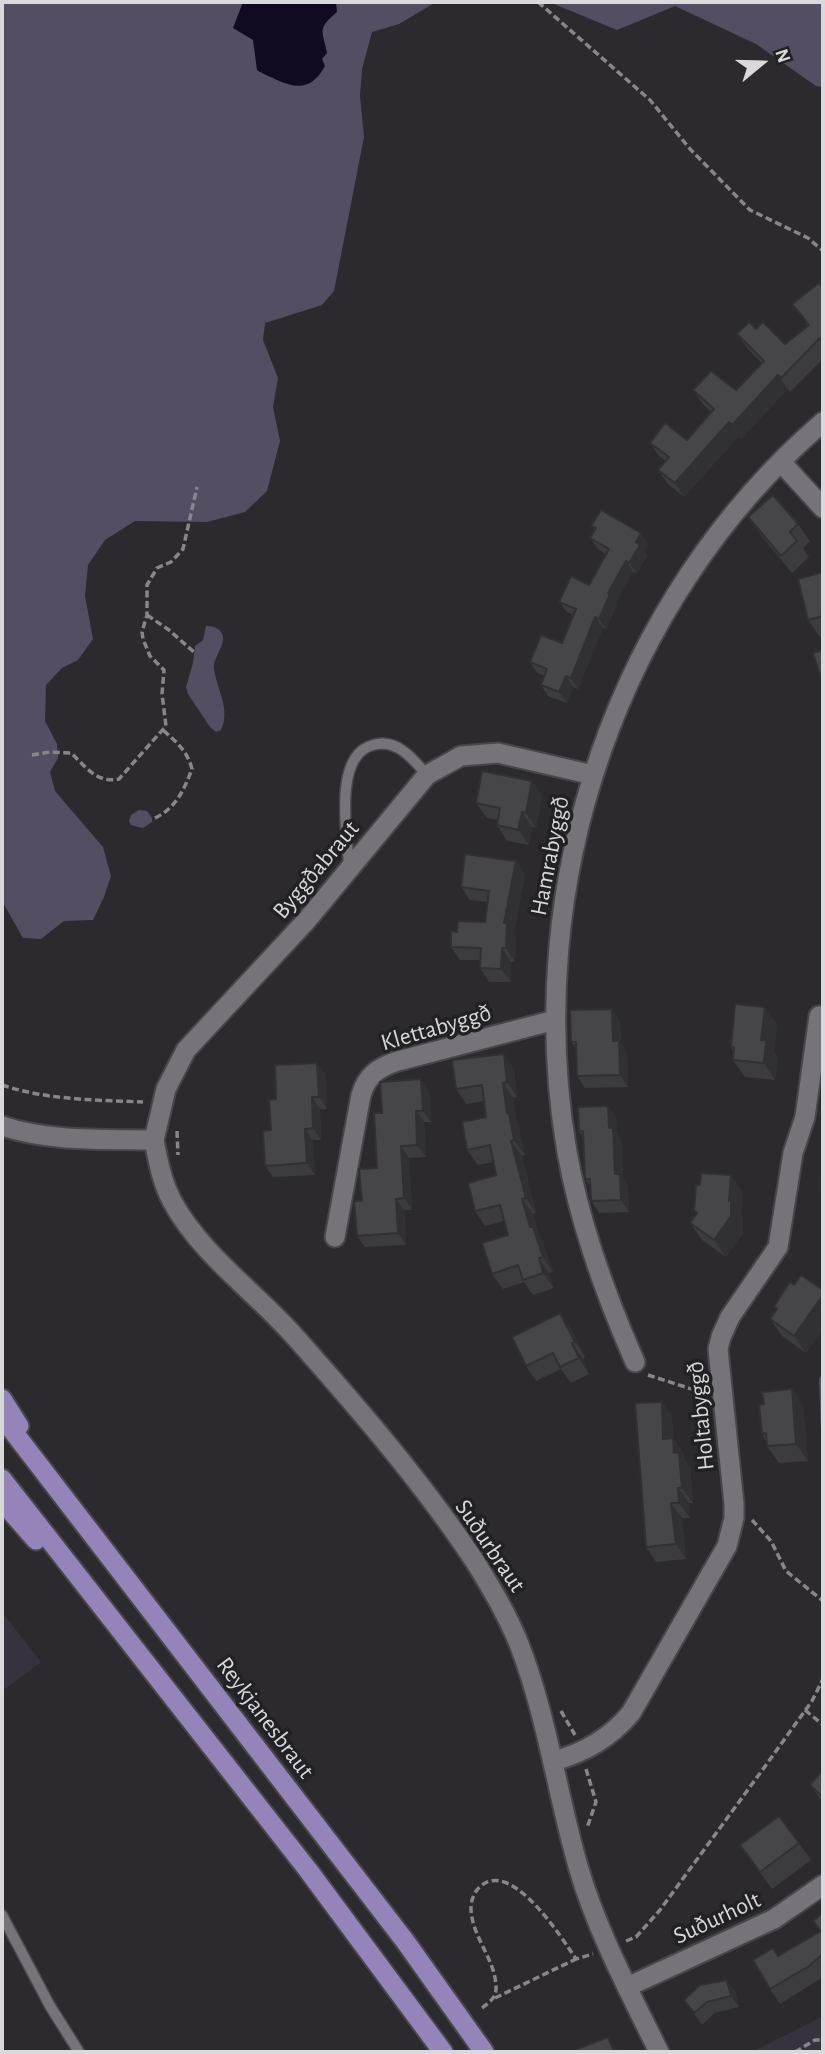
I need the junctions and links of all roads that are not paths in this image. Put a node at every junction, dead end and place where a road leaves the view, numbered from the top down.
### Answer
1 (823, 422) edge
2 (781, 462) junction
3 (823, 508) edge
4 (427, 775) junction
5 (593, 775) junction
6 (349, 869) junction
7 (819, 1016) dead end
8 (555, 1020) junction
9 (2, 1125) edge
10 (154, 1140) junction
11 (335, 1237) dead end
12 (635, 1362) road end
13 (2, 1399) edge
14 (2, 1418) edge
15 (2, 1479) edge
16 (2, 1501) edge
17 (76, 1512) junction
18 (103, 1608) junction
19 (553, 1761) junction
20 (823, 1885) edge
21 (2, 1914) edge
22 (627, 1987) junction
23 (79, 2052) edge
24 (443, 2052) edge
25 (484, 2052) edge
26 (659, 2052) edge

1 - 2 street, Hamrabyggð
2 - 3 street
2 - 5 street, Hamrabyggð
4 - 5 street, Byggðabraut
4 - 6 street, Byggðabraut
4 - 6 lane
5 - 8 street, Hamrabyggð
6 - 10 street, Byggðabraut
7 - 19 street, Holtabyggð
8 - 11 street, Klettabyggð
8 - 12 street, Hamrabyggð
9 - 10 street
10 - 19 street, Suðurbraut
13 - 17 highway
14 - 17 highway, Reykjanesbraut
15 - 18 highway
16 - 18 highway
17 - 25 highway, Reykjanesbraut
18 - 24 highway
19 - 22 street, Suðurbraut
20 - 22 street, Suðurholt
21 - 23 lane
22 - 26 street, Suðurbraut

